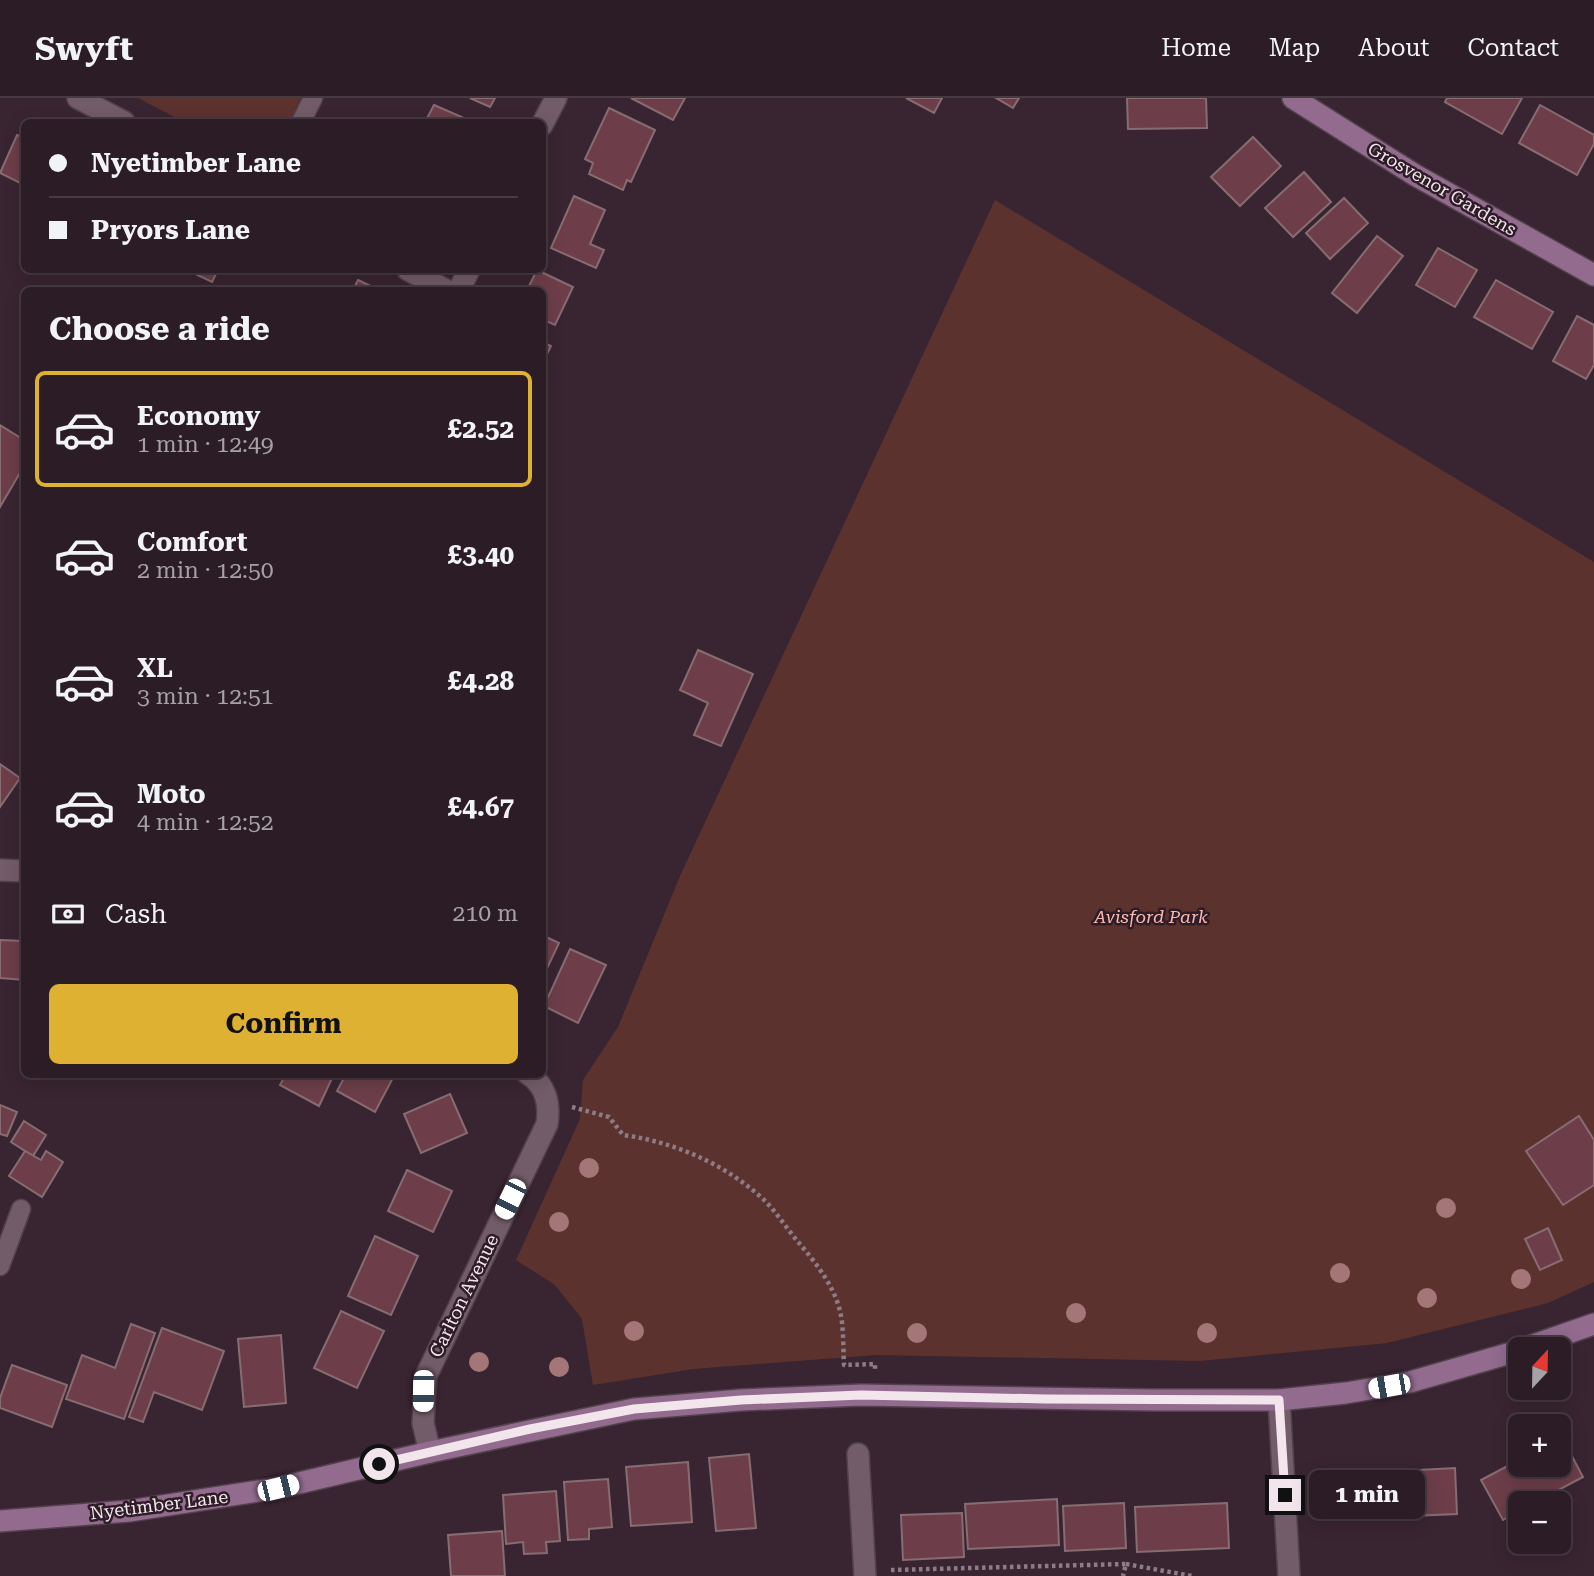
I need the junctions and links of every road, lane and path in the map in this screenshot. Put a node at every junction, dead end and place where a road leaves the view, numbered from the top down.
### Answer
1 (78, 98) edge
2 (313, 98) edge
3 (556, 98) edge
4 (1300, 101) edge
5 (118, 119) edge
6 (302, 119) edge
7 (545, 119) edge
8 (414, 273) edge
9 (1594, 275) edge
10 (440, 287) edge
11 (0, 870) edge
12 (21, 871) edge
13 (532, 1078) edge
14 (547, 1100) junction
15 (21, 1209) dead end
16 (0, 1266) edge
17 (1594, 1324) edge
18 (1556, 1337) edge
19 (1508, 1353) edge
20 (877, 1396) junction
21 (1279, 1400) junction
22 (429, 1452) junction
23 (858, 1454) dead end
24 (0, 1521) edge
25 (1126, 1564) junction
26 (873, 1573) edge
27 (1124, 1576) edge
28 (1192, 1576) edge
29 (1289, 1576) edge

1 - 5 street
2 - 6 lane
3 - 7 street
4 - 9 street, Grosvenor Gardens
8 - 10 street
11 - 12 street
13 - 14 street
14 - 20 path
14 - 22 street, Carlton Avenue
15 - 16 lane
17 - 18 street, Nyetimber Lane
19 - 21 street, Nyetimber Lane
20 - 21 street, Nyetimber Lane
20 - 22 street, Nyetimber Lane
21 - 29 street
22 - 24 street, Nyetimber Lane
23 - 26 street
25 - 26 path
25 - 27 path
25 - 28 path

